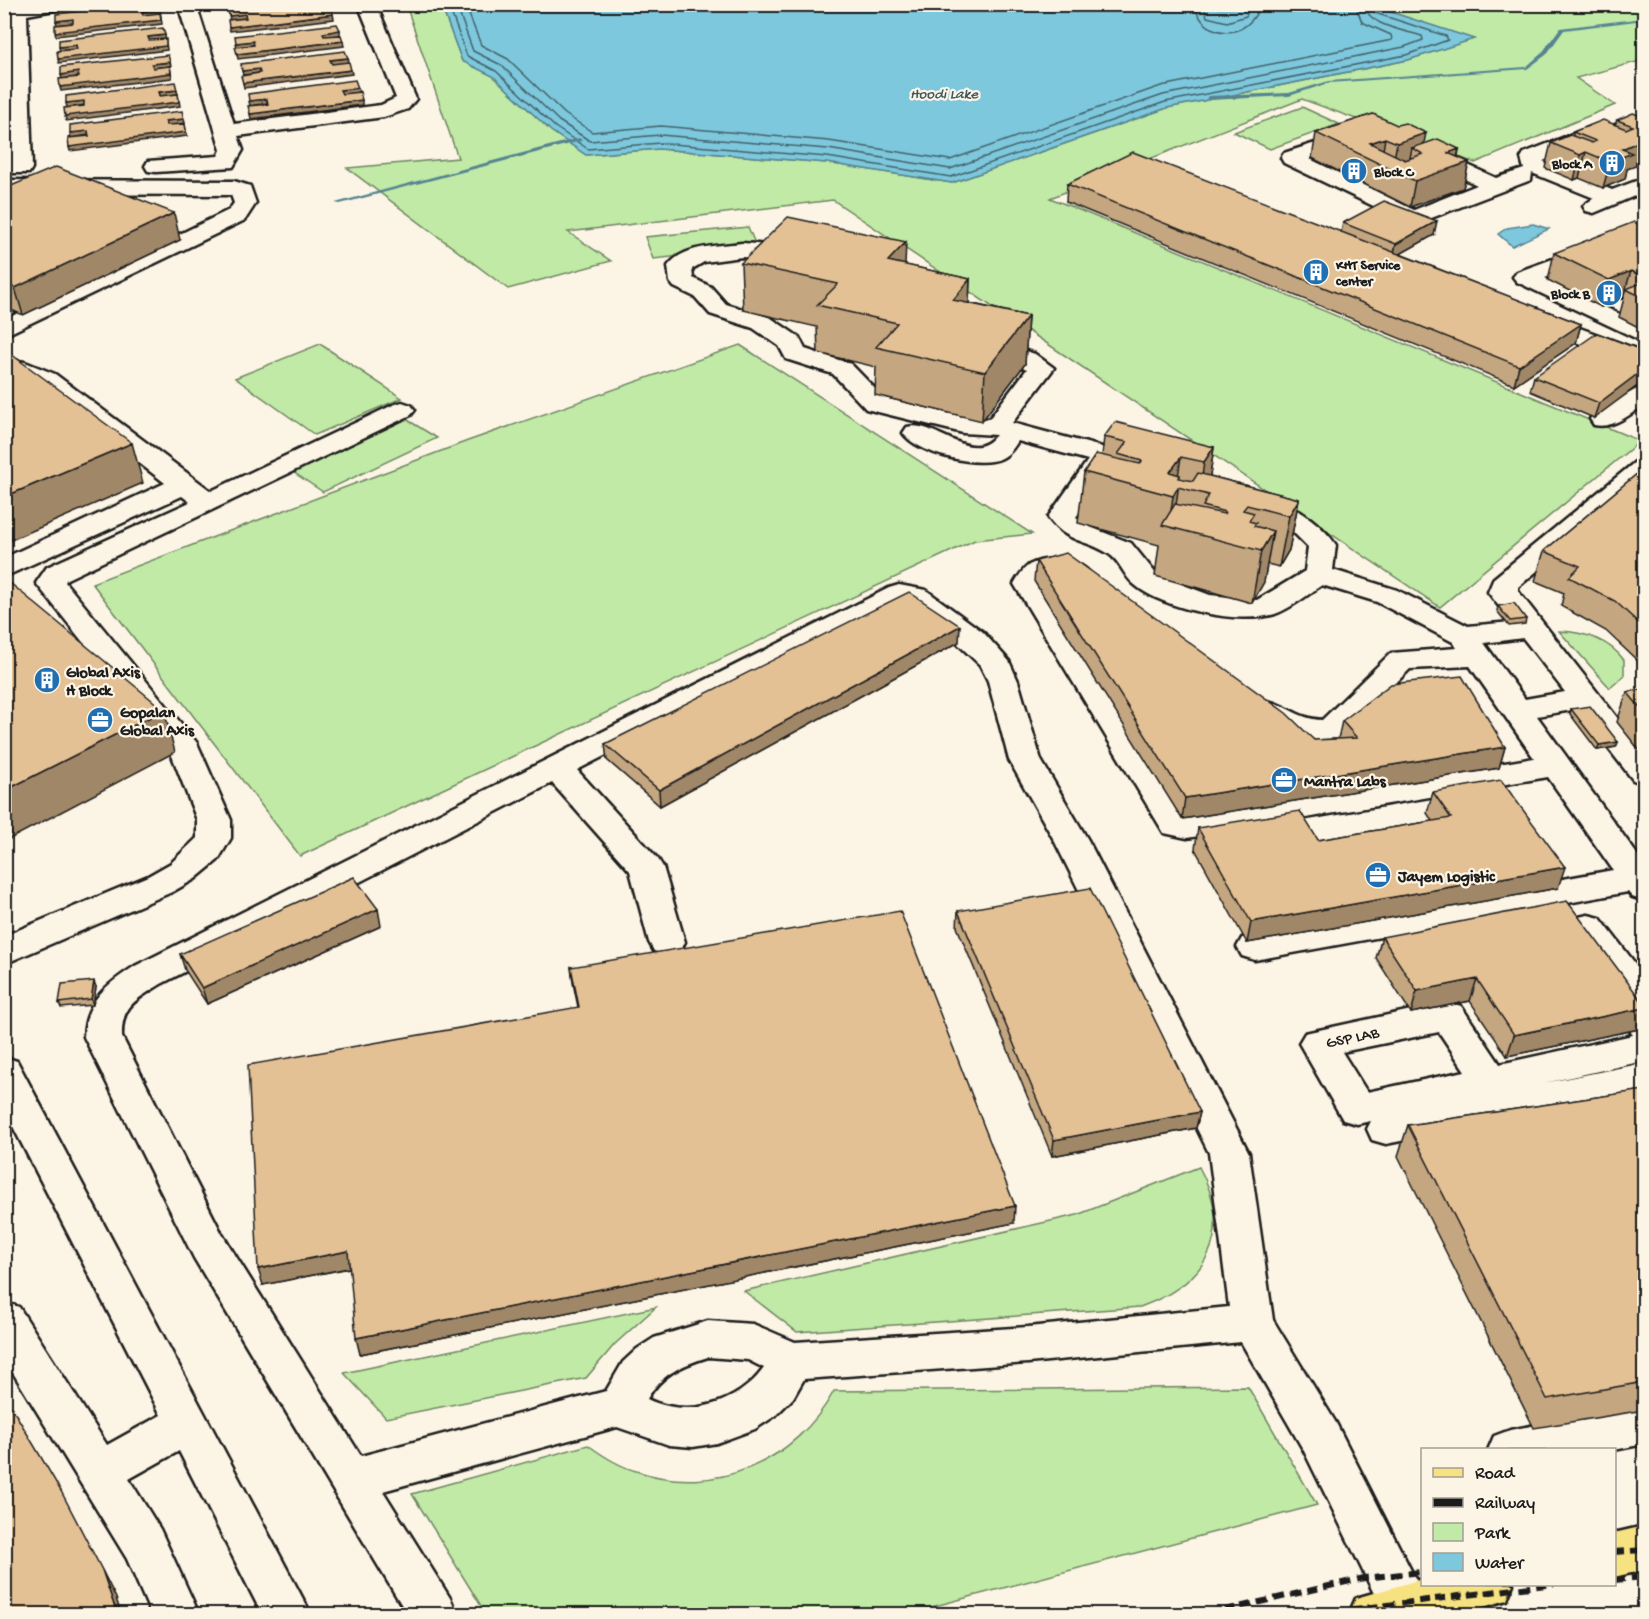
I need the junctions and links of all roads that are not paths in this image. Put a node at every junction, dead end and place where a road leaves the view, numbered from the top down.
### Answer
1 (58, 4) edge
2 (187, 4) edge
3 (367, 4) edge
4 (11, 12) edge
5 (1376, 130) edge
6 (226, 131) junction
7 (1644, 137) edge
8 (1406, 144) edge
9 (138, 166) dead end
10 (51, 167) edge
11 (13, 168) edge
12 (1499, 176) junction
13 (1644, 184) edge
14 (4, 187) edge
15 (1644, 204) edge
16 (1619, 213) edge
17 (1644, 249) edge
18 (873, 262) edge
19 (1512, 309) edge
20 (979, 322) junction
21 (4, 324) edge
22 (1644, 335) edge
23 (1644, 362) edge
24 (4, 366) edge
25 (1644, 395) edge
26 (402, 410) dead end
27 (1603, 419) edge
28 (1004, 429) junction
29 (916, 433) dead end
30 (1104, 456) junction
31 (1644, 468) edge
32 (1169, 473) edge
33 (197, 494) junction
34 (1230, 502) edge
35 (4, 569) edge
36 (1318, 575) junction
37 (1105, 596) edge
38 (1532, 628) junction
39 (1471, 646) junction
40 (1244, 695) edge
41 (1586, 698) junction
42 (1517, 710) junction
43 (1556, 765) junction
44 (556, 767) junction
45 (1644, 773) edge
46 (1640, 883) edge
47 (667, 942) dead end
48 (1255, 947) edge
49 (4, 951) edge
50 (1644, 1000) edge
51 (1644, 1025) edge
52 (1644, 1047) edge
53 (4, 1071) edge
54 (1644, 1078) edge
55 (1491, 1080) dead end
56 (1386, 1129) dead end
57 (4, 1320) edge
58 (1252, 1323) junction
59 (792, 1361) junction
60 (620, 1407) junction
61 (185, 1424) junction
62 (1644, 1424) edge
63 (1528, 1448) edge
64 (99, 1473) junction
65 (351, 1479) junction
66 (1644, 1548) edge
67 (1616, 1555) edge
68 (1482, 1586) edge
69 (1388, 1610) edge
70 (175, 1614) edge
71 (287, 1614) edge
72 (433, 1614) edge

1 - 4 street
2 - 6 street
3 - 6 street
4 - 11 street
5 - 12 street
6 - 9 street
7 - 16 street
8 - 12 street
10 - 11 street
12 - 16 street
13 - 16 street
14 - 21 street
15 - 16 street
17 - 22 street
18 - 20 street
19 - 23 street
20 - 28 street
20 - 28 street
24 - 33 street
25 - 27 street
26 - 33 street
28 - 29 street
28 - 30 street
30 - 32 street
30 - 36 street
31 - 38 street
33 - 35 street
33 - 49 street
34 - 36 street
36 - 39 street
37 - 43 street
38 - 39 street
38 - 41 street
39 - 40 street
39 - 42 street
41 - 42 street
41 - 45 street
42 - 43 street
43 - 46 street
44 - 47 street
44 - 58 street
44 - 65 street
46 - 48 street
50 - 51 street
52 - 55 street
53 - 61 street
54 - 56 street
57 - 64 street
58 - 59 street
58 - 69 street
59 - 60 street
59 - 60 street
60 - 65 street
61 - 64 street
61 - 71 street
62 - 63 street
64 - 70 street
65 - 72 street
66 - 67 main road
68 - 69 main road

